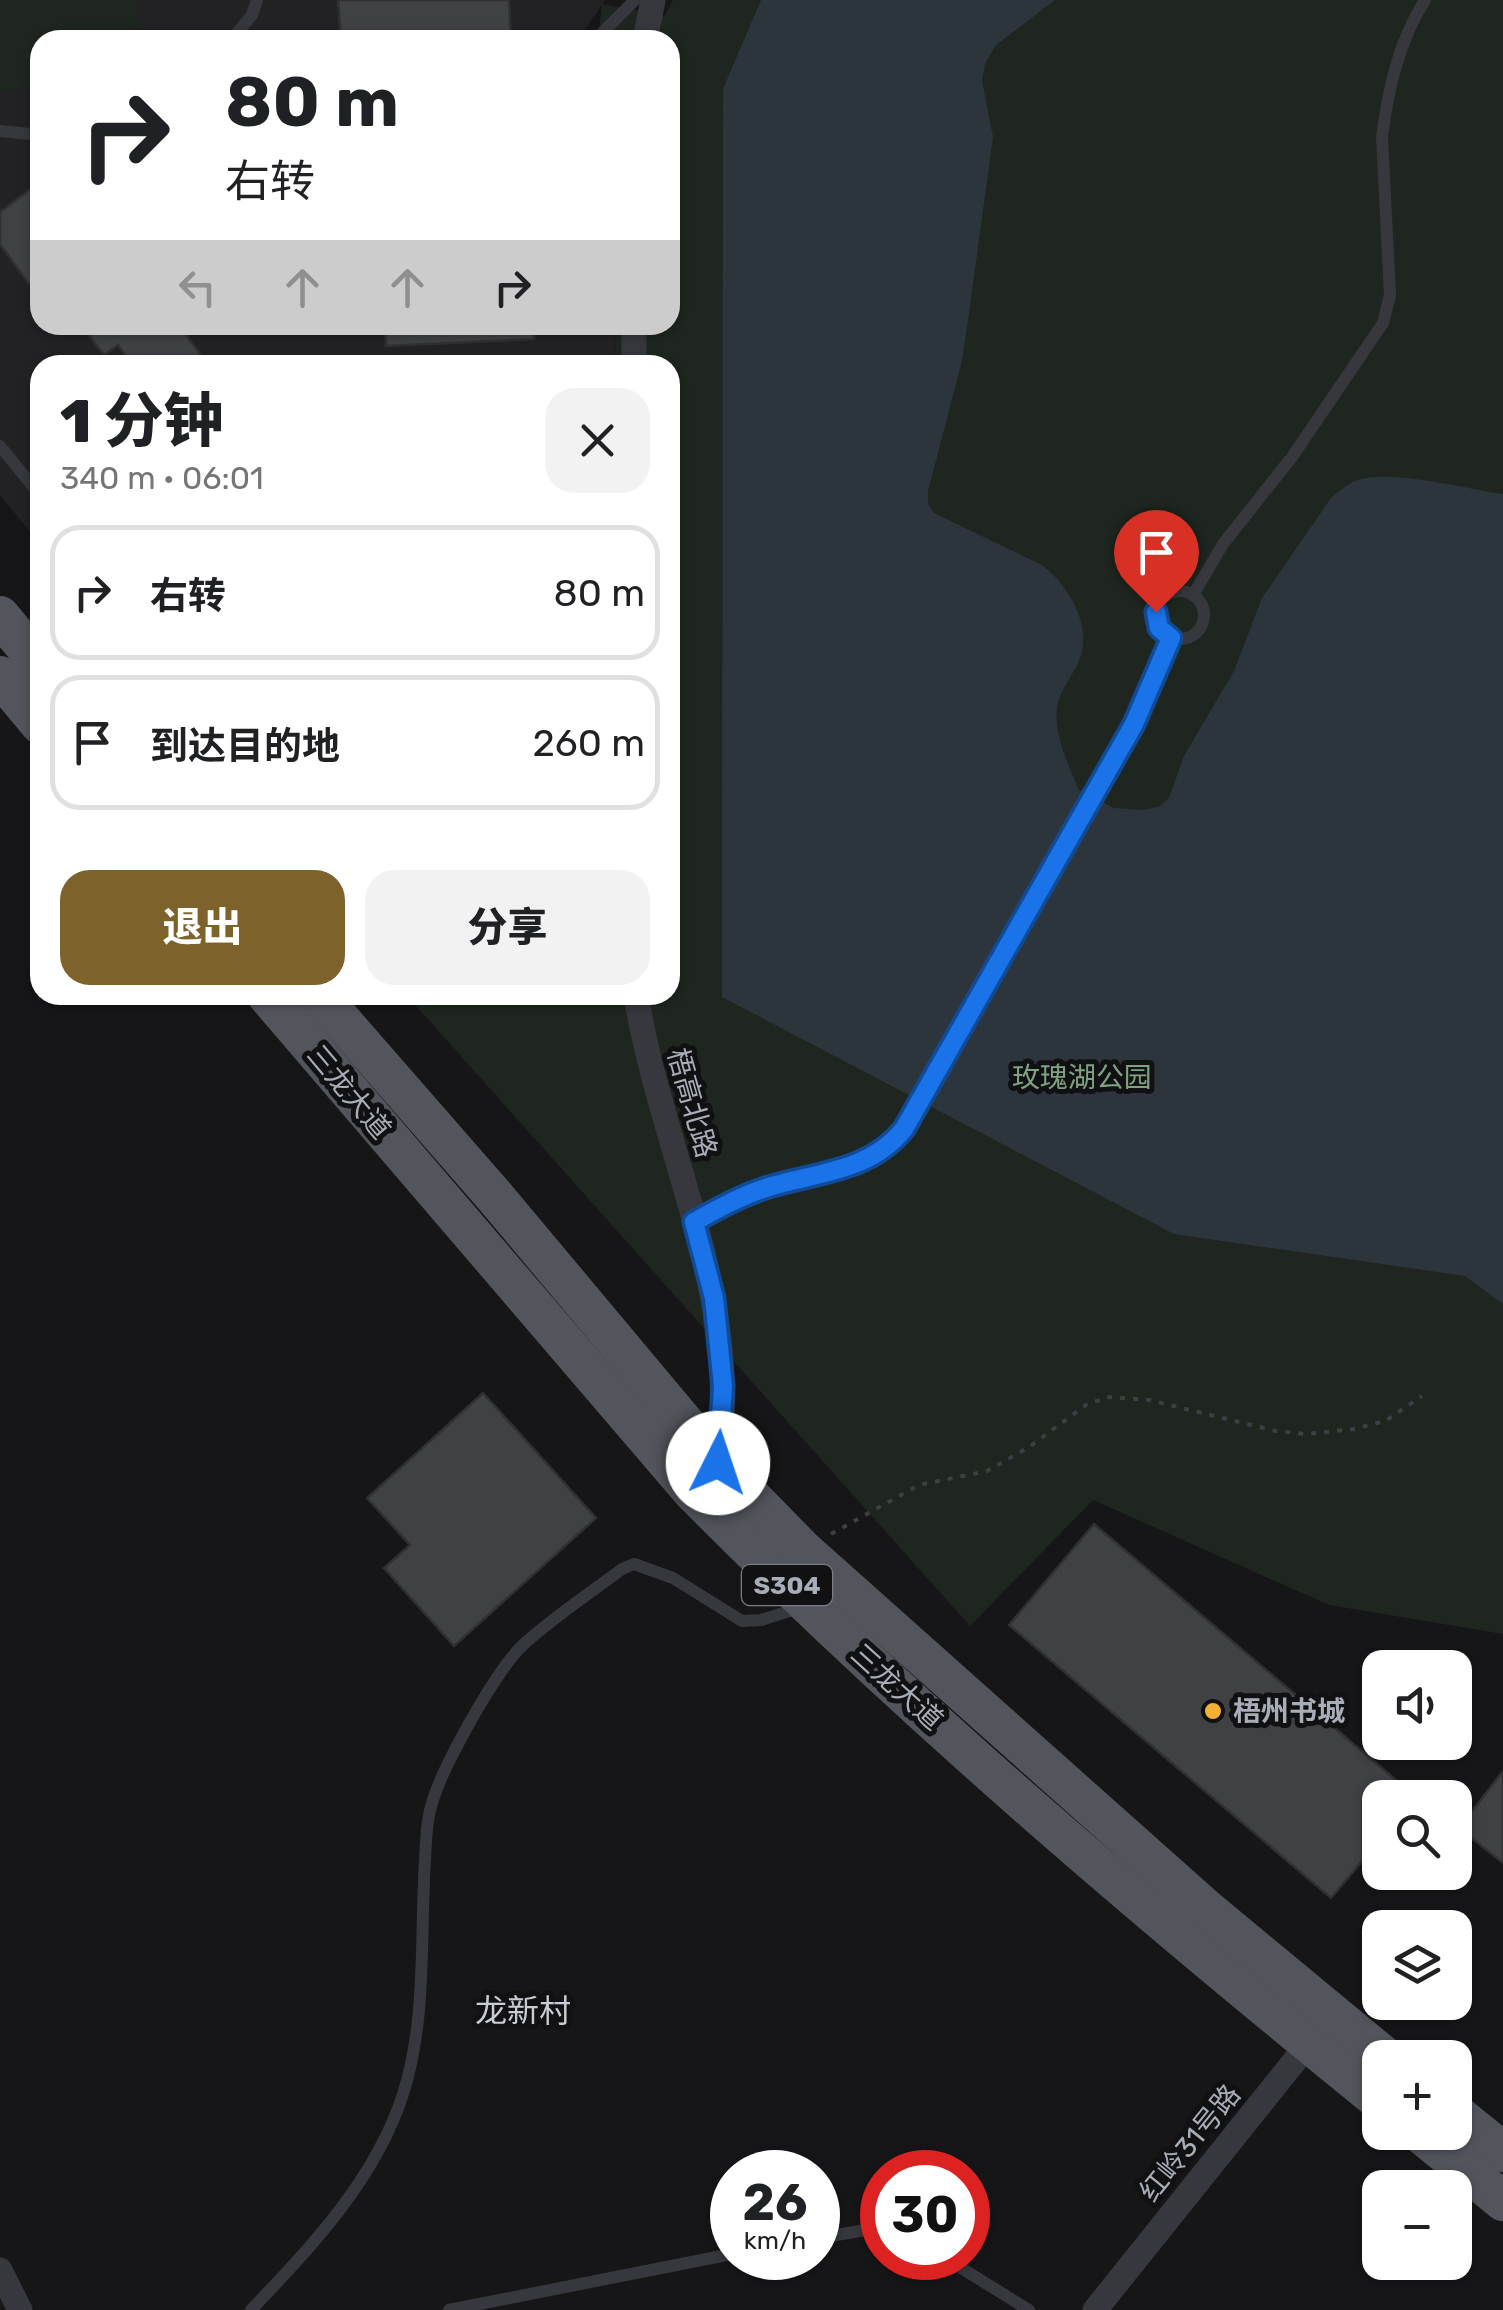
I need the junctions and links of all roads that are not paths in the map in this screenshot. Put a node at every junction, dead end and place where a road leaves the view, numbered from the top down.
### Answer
1 (257, 0) edge
2 (635, 0) edge
3 (653, 0) edge
4 (1425, 0) edge
5 (239, 30) edge
6 (605, 30) edge
7 (647, 30) edge
8 (0, 131) edge
9 (30, 134) edge
10 (0, 446) edge
11 (30, 483) edge
12 (1193, 596) junction
13 (0, 616) edge
14 (1171, 638) junction
15 (11, 677) edge
16 (30, 708) edge
17 (277, 1005) edge
18 (327, 1005) edge
19 (638, 1005) edge
20 (694, 1222) junction
21 (705, 1477) junction
22 (810, 1605) junction
23 (1320, 2028) junction
24 (1362, 2047) edge
25 (1362, 2079) edge
26 (1472, 2127) edge
27 (1440, 2150) edge
28 (1503, 2152) edge
29 (1503, 2201) edge
30 (710, 2258) edge
31 (0, 2270) edge
32 (980, 2280) edge
33 (20, 2310) edge
34 (251, 2310) edge
35 (449, 2310) edge
36 (1028, 2310) edge
37 (1095, 2310) edge

1 - 5 lane
2 - 6 lane
3 - 7 street
4 - 12 lane
8 - 9 lane
10 - 11 lane
12 - 14 lane
12 - 14 lane
13 - 15 main road
14 - 20 lane
15 - 16 main road
17 - 21 main road, 三龙大道 / S304
18 - 21 main road, 三龙大道 / S304
19 - 20 street, 梧高北路
20 - 21 street, 梧高北路
21 - 22 main road, 三龙大道 / S304
21 - 23 main road, 三龙大道 / S304
22 - 23 main road, 三龙大道 / S304
22 - 34 lane
23 - 24 main road, 三龙大道 / S304
23 - 25 main road, 三龙大道 / S304
23 - 37 street, 红岭31号路
26 - 28 main road
27 - 29 main road
30 - 35 lane
31 - 33 street
32 - 36 lane

